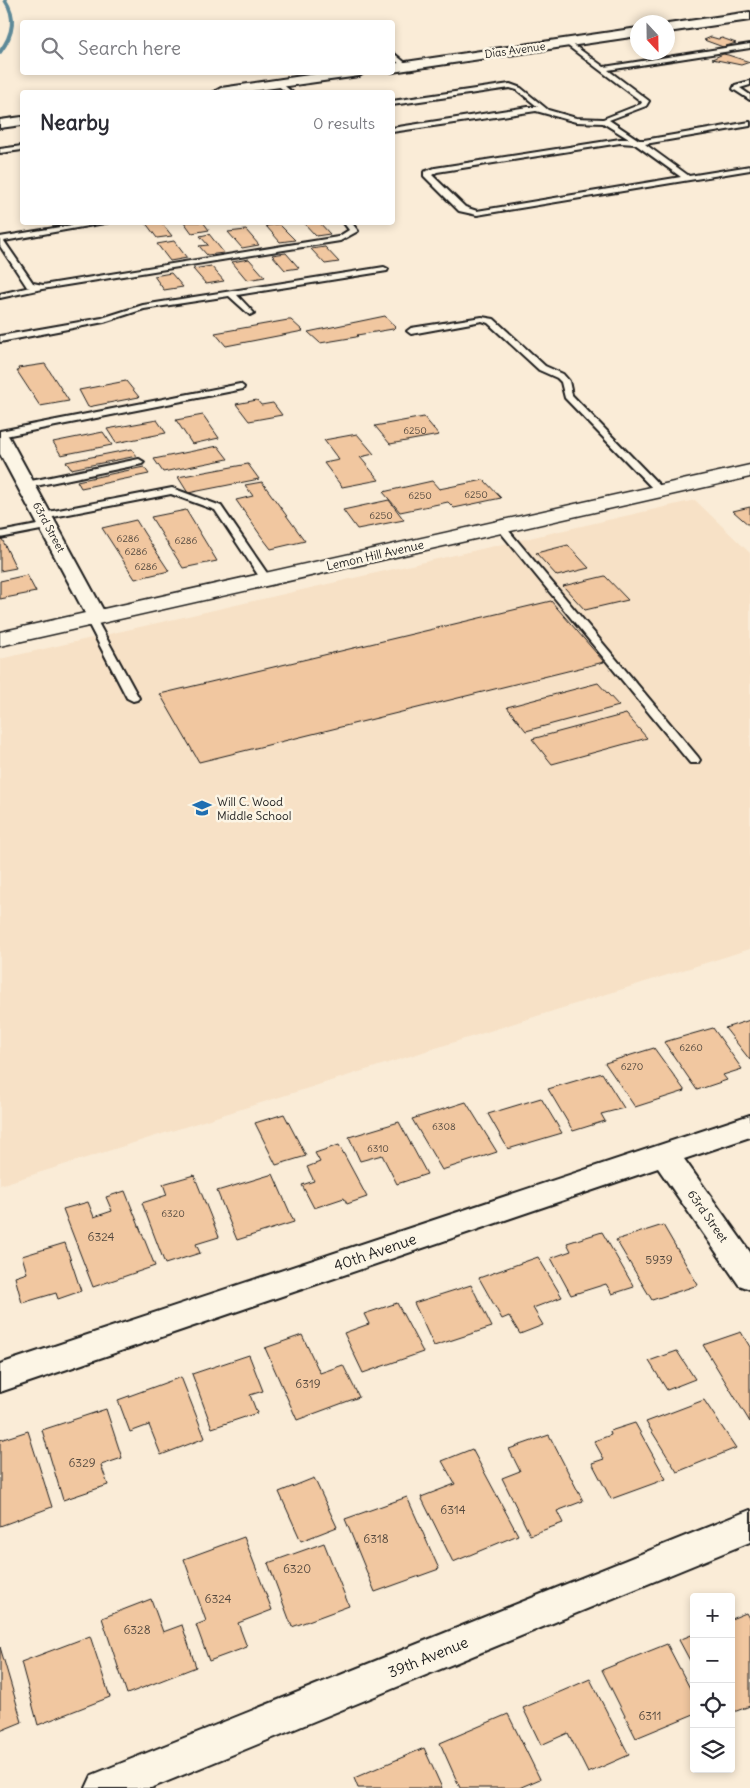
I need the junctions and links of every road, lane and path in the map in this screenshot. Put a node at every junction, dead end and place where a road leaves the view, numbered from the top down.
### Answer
1 (750, 16) edge
2 (675, 27) edge
3 (630, 33) edge
4 (566, 42) junction
5 (750, 46) edge
6 (395, 57) edge
7 (406, 66) junction
8 (395, 68) edge
9 (603, 69) junction
10 (345, 75) edge
11 (750, 83) edge
12 (284, 88) edge
13 (252, 90) edge
14 (750, 98) edge
15 (395, 103) edge
16 (547, 112) junction
17 (20, 121) edge
18 (605, 121) junction
19 (0, 124) edge
20 (750, 124) edge
21 (395, 130) edge
22 (636, 141) junction
23 (20, 148) edge
24 (0, 151) edge
25 (750, 168) edge
26 (688, 179) junction
27 (89, 225) edge
28 (349, 225) edge
29 (0, 240) edge
30 (384, 269) dead end
31 (43, 287) junction
32 (231, 293) junction
33 (0, 296) edge
34 (250, 313) dead end
35 (412, 331) dead end
36 (0, 339) edge
37 (240, 387) dead end
38 (0, 435) edge
39 (138, 462) dead end
40 (750, 471) edge
41 (26, 485) junction
42 (660, 491) junction
43 (46, 521) junction
44 (501, 527) junction
45 (0, 535) edge
46 (266, 579) junction
47 (94, 618) junction
48 (0, 639) edge
49 (133, 698) dead end
50 (694, 760) dead end
51 (750, 1126) edge
52 (665, 1155) junction
53 (750, 1276) edge
54 (0, 1378) edge
55 (750, 1526) edge
56 (105, 1788) edge

1 - 2 street
3 - 4 street, Dias Avenue
4 - 7 street, Dias Avenue
4 - 9 lane
5 - 9 lane
6 - 7 lane
7 - 8 street, Dias Avenue
9 - 18 lane
10 - 12 street
11 - 14 lane
12 - 13 street
15 - 16 lane
16 - 18 lane
16 - 21 lane
17 - 19 street
18 - 22 lane
20 - 22 lane
22 - 26 lane
22 - 26 lane
23 - 24 lane
25 - 26 lane
27 - 29 lane
28 - 31 lane
29 - 31 lane
30 - 32 lane
31 - 33 lane
32 - 34 lane
32 - 36 lane
35 - 42 lane
37 - 38 lane
38 - 41 street, 63rd Street
39 - 41 lane
40 - 42 street, Lemon Hill Avenue
41 - 43 street, 63rd Street
42 - 44 street, Lemon Hill Avenue
43 - 45 lane
43 - 46 lane
43 - 47 street, 63rd Street
44 - 46 street, Lemon Hill Avenue
44 - 50 lane
46 - 47 street, Lemon Hill Avenue
47 - 48 street, Lemon Hill Avenue
47 - 49 lane
51 - 52 street, 40th Avenue
52 - 53 street, 63rd Street
52 - 54 street, 40th Avenue
55 - 56 street, 39th Avenue

